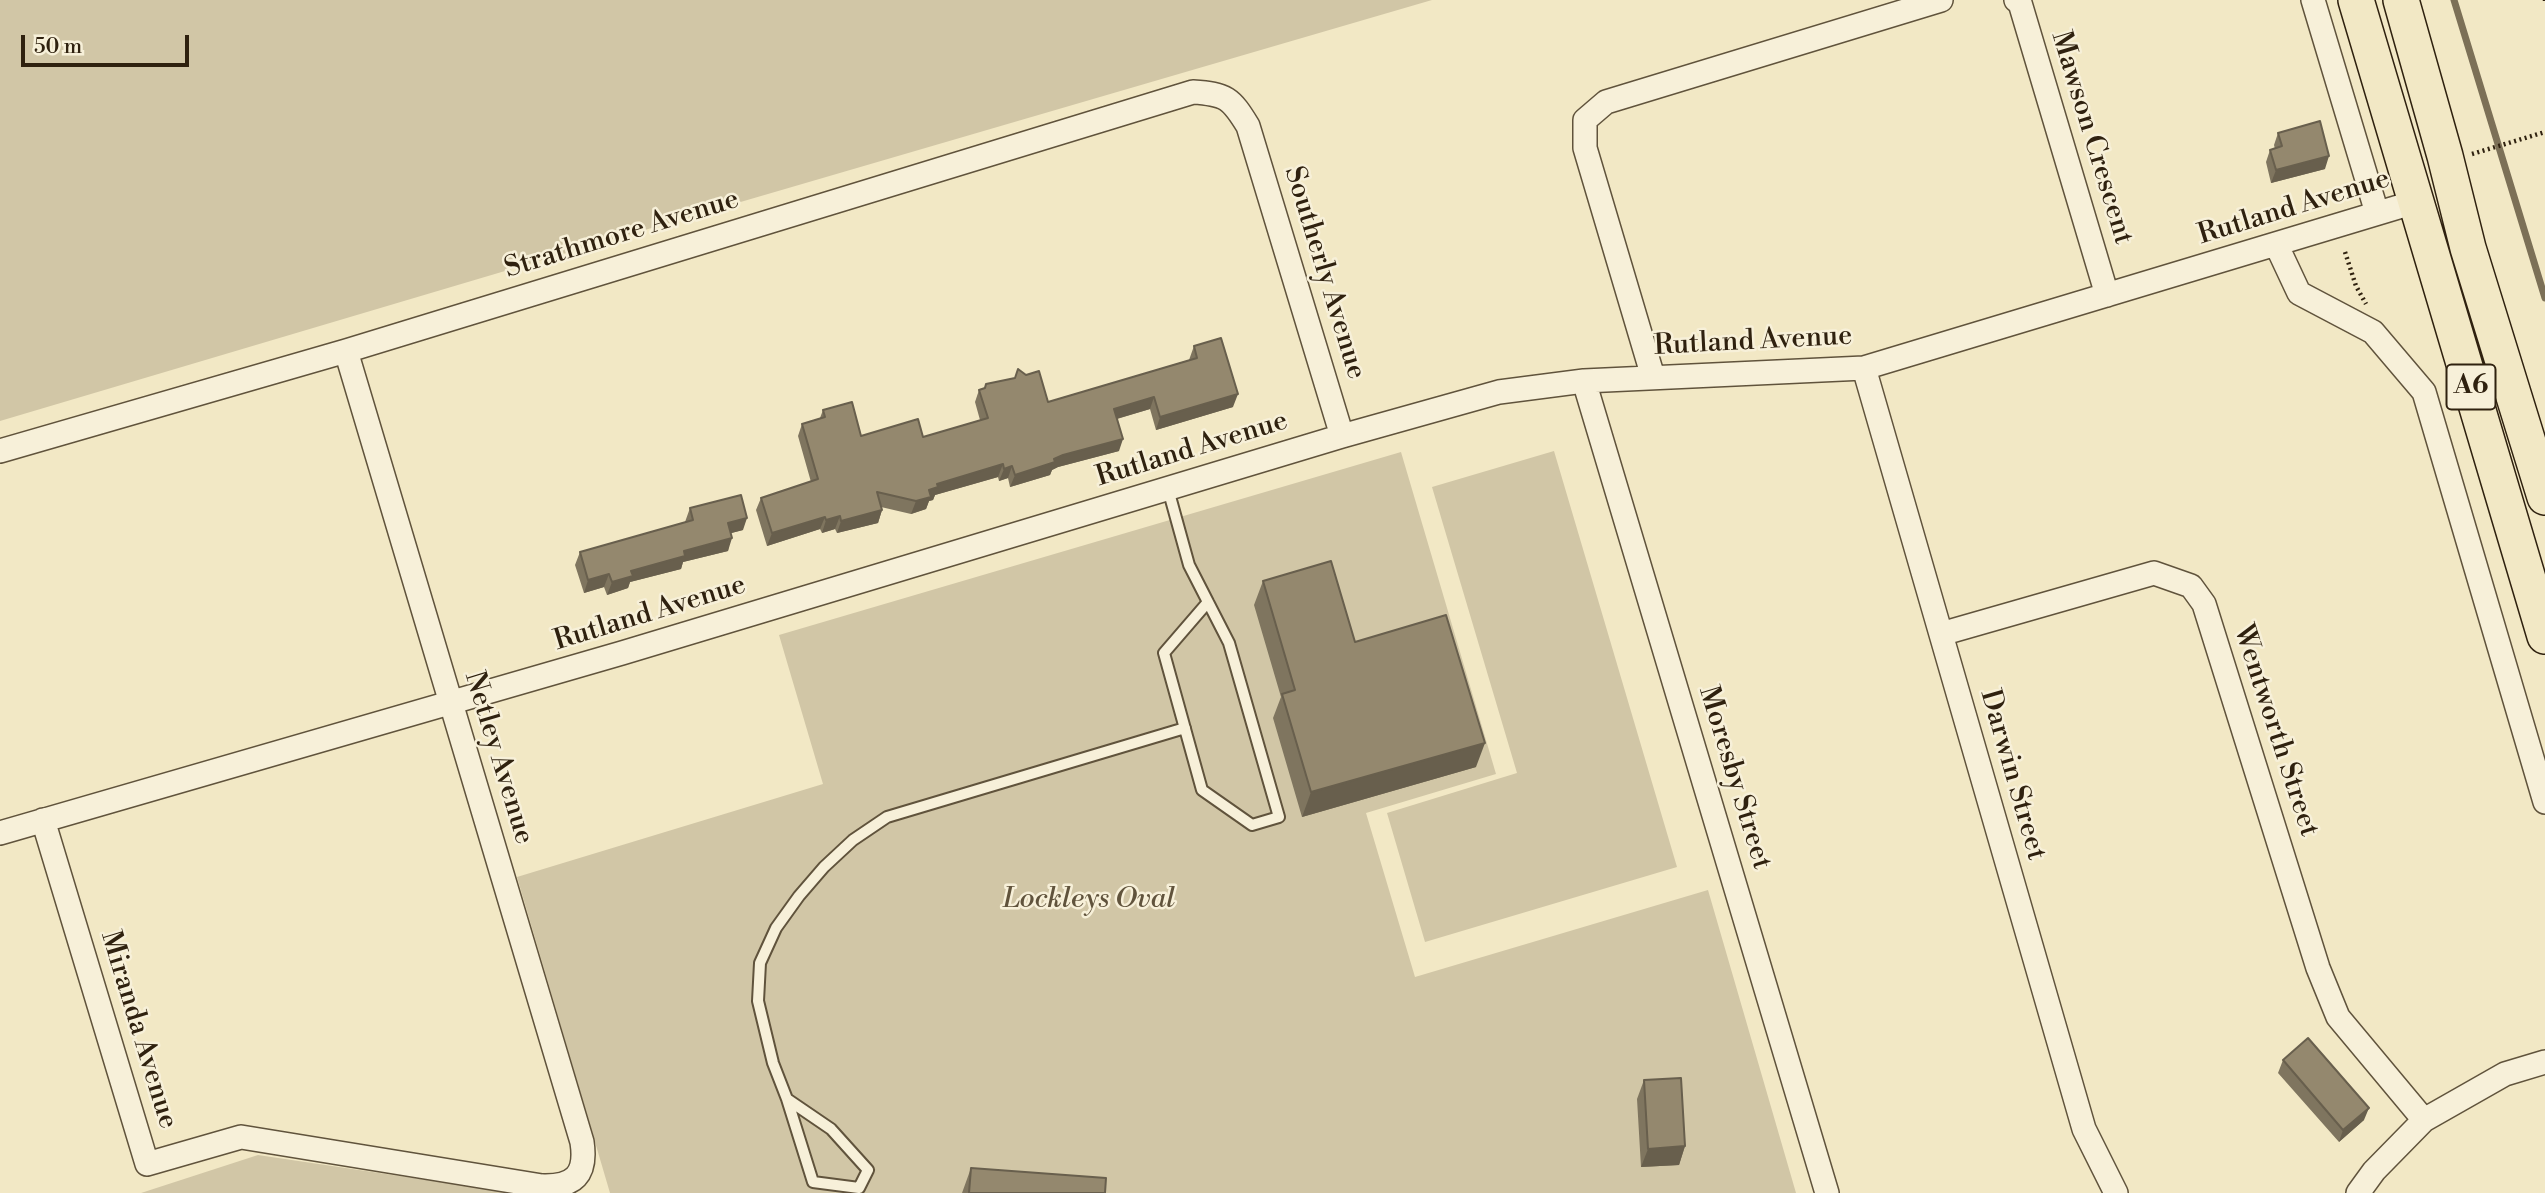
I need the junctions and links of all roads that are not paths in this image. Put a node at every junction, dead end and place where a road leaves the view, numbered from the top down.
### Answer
1 (1941, 0) edge
2 (2016, 0) edge
3 (2314, 0) edge
4 (2356, 0) edge
5 (2401, 0) edge
6 (1248, 126) joint
7 (2459, 155) junction
8 (2415, 202) junction
9 (2377, 213) junction
10 (2276, 244) junction
11 (2468, 248) junction
12 (2107, 295) junction
13 (346, 351) junction
14 (1864, 368) junction
15 (1653, 377) junction
16 (1584, 380) junction
17 (1342, 436) junction
18 (0, 451) edge
19 (1168, 489) junction
20 (2545, 497) edge
21 (1208, 602) junction
22 (1941, 634) junction
23 (2545, 636) edge
24 (451, 703) junction
25 (1185, 729) junction
26 (2545, 802) edge
27 (43, 820) junction
28 (0, 832) edge
29 (2545, 1062) edge
30 (787, 1099) junction
31 (2424, 1120) junction
32 (573, 1181) joint
33 (1827, 1193) edge
34 (2116, 1193) edge
35 (2358, 1193) edge

1 - 15 street
2 - 12 street, Mawson Crescent
3 - 9 street
4 - 8 main road, A6
5 - 7 main road, A6
6 - 13 street, Strathmore Avenue
6 - 17 street, Southerly Avenue
7 - 8 main road
7 - 11 main road, A6
8 - 9 street, Rutland Avenue
8 - 11 main road
8 - 23 main road, A6
9 - 10 street, Rutland Avenue
10 - 12 street, Rutland Avenue
10 - 26 street
11 - 20 main road, A6
12 - 14 street, Rutland Avenue
13 - 18 street, Strathmore Avenue
13 - 24 street, Netley Avenue
14 - 15 street, Rutland Avenue
14 - 22 street, Darwin Street
15 - 16 street, Rutland Avenue
16 - 17 street, Rutland Avenue
16 - 33 street, Moresby Street
17 - 19 street, Rutland Avenue
19 - 21 lane
19 - 24 street, Rutland Avenue
21 - 25 lane
21 - 25 lane
22 - 31 street, Wentworth Street
22 - 34 street, Darwin Street
24 - 27 street, Rutland Avenue
24 - 32 street, Netley Avenue
25 - 30 lane
27 - 28 street, Rutland Avenue
27 - 32 street, Miranda Avenue
29 - 31 street
30 - 30 lane
31 - 35 street

